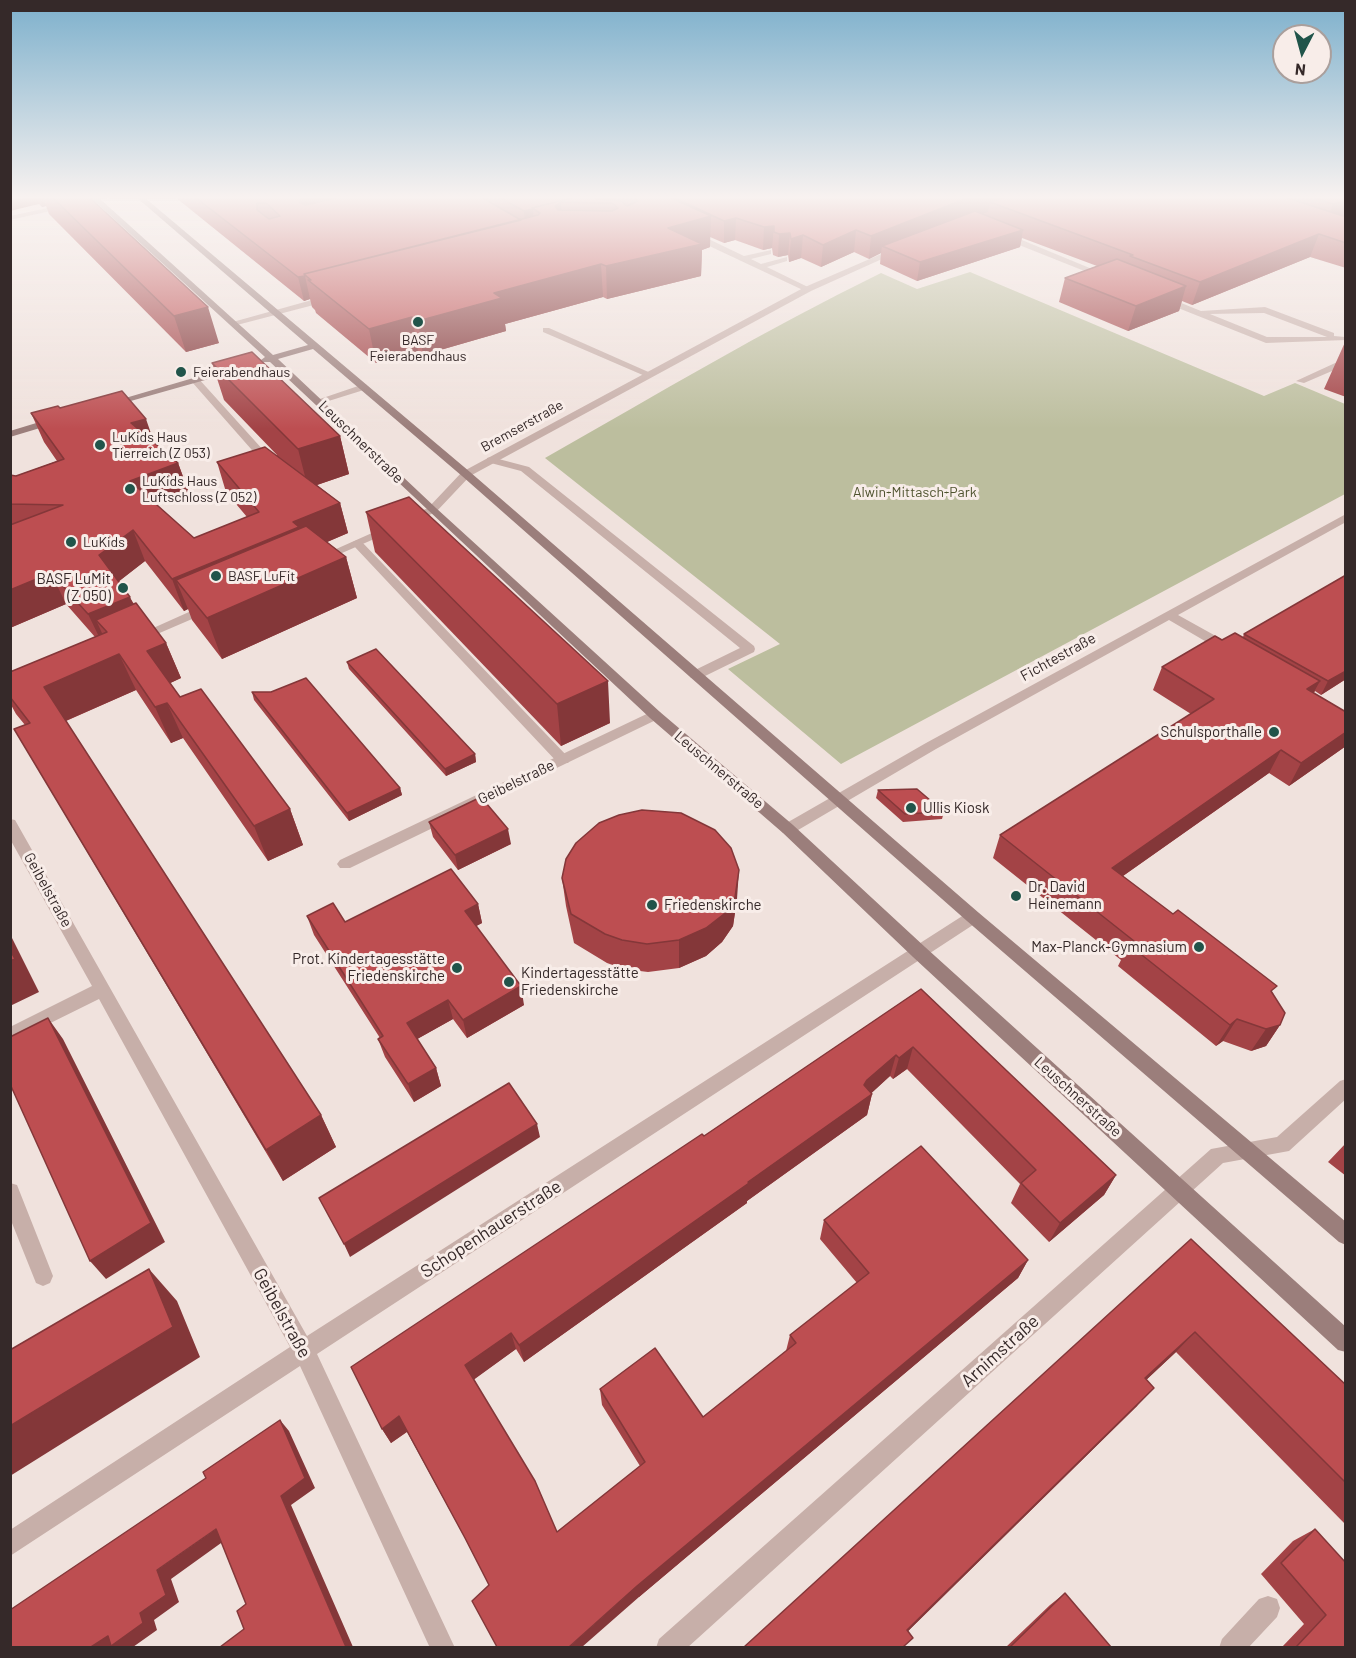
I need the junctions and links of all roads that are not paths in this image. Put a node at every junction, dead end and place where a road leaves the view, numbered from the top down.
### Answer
1 (179, 274) edge
2 (231, 274) edge
3 (775, 274) edge
4 (842, 274) edge
5 (1102, 274) edge
6 (1119, 281) edge
7 (808, 289) junction
8 (341, 295) edge
9 (1156, 296) edge
10 (275, 312) junction
11 (1197, 312) junction
12 (233, 323) junction
13 (546, 330) dead end
14 (1344, 339) edge
15 (315, 346) junction
16 (272, 358) junction
17 (1346, 361) edge
18 (648, 374) junction
19 (195, 380) junction
20 (1301, 381) dead end
21 (364, 387) junction
22 (318, 401) junction
23 (105, 406) edge
24 (66, 417) edge
25 (10, 434) edge
26 (491, 460) junction
27 (274, 469) edge
28 (466, 474) junction
29 (432, 510) junction
30 (1342, 523) edge
31 (357, 543) junction
32 (314, 561) edge
33 (216, 604) edge
34 (1170, 615) junction
35 (130, 641) edge
36 (1237, 654) edge
37 (696, 675) junction
38 (655, 715) junction
39 (563, 760) junction
40 (839, 800) junction
41 (10, 824) edge
42 (788, 829) junction
43 (345, 864) dead end
44 (973, 916) junction
45 (919, 952) junction
46 (102, 989) junction
47 (10, 1036) edge
48 (1346, 1087) edge
49 (1247, 1150) junction
50 (1179, 1190) junction
51 (10, 1192) edge
52 (1346, 1236) edge
53 (43, 1276) dead end
54 (1346, 1342) edge
55 (303, 1351) junction
56 (10, 1544) edge
57 (1268, 1608) dead end
58 (443, 1647) edge
59 (668, 1647) edge
60 (1231, 1647) edge

1 - 12 street, Leuschnerstraße
2 - 10 street
3 - 7 street
4 - 7 street, Bremserstraße
5 - 6 street
7 - 18 street, Bremserstraße
8 - 10 street
9 - 11 street
10 - 12 street
10 - 15 street
11 - 14 street
11 - 14 street
12 - 16 street, Leuschnerstraße
13 - 18 street
15 - 16 street
15 - 21 street
16 - 19 street
16 - 22 street, Leuschnerstraße
17 - 20 street
18 - 26 street, Bremserstraße
19 - 23 street
19 - 27 street
21 - 22 street
21 - 28 street
22 - 29 street, Leuschnerstraße
24 - 25 street
26 - 28 street, Bremserstraße
26 - 37 street
28 - 29 street, Bremserstraße
28 - 37 street
29 - 31 street, Bremserstraße
29 - 38 street, Leuschnerstraße
30 - 34 street, Fichtestraße
31 - 32 street, Bremserstraße
31 - 39 street
33 - 35 street
34 - 36 street
34 - 40 street, Fichtestraße
37 - 40 street
38 - 39 street, Geibelstraße
38 - 42 street, Leuschnerstraße
39 - 43 street, Geibelstraße
40 - 42 street, Fichtestraße
40 - 44 street
41 - 46 street, Geibelstraße
42 - 45 street, Leuschnerstraße
44 - 45 street, Schopenhauerstraße
44 - 49 street
45 - 50 street, Leuschnerstraße
45 - 55 street, Schopenhauerstraße
46 - 47 street
46 - 55 street, Geibelstraße
48 - 49 street, Arnimstraße
49 - 50 street, Arnimstraße
49 - 52 street
50 - 54 street, Leuschnerstraße
50 - 59 street, Arnimstraße
51 - 53 street
55 - 56 street, Schopenhauerstraße
55 - 58 street, Geibelstraße
57 - 60 street

